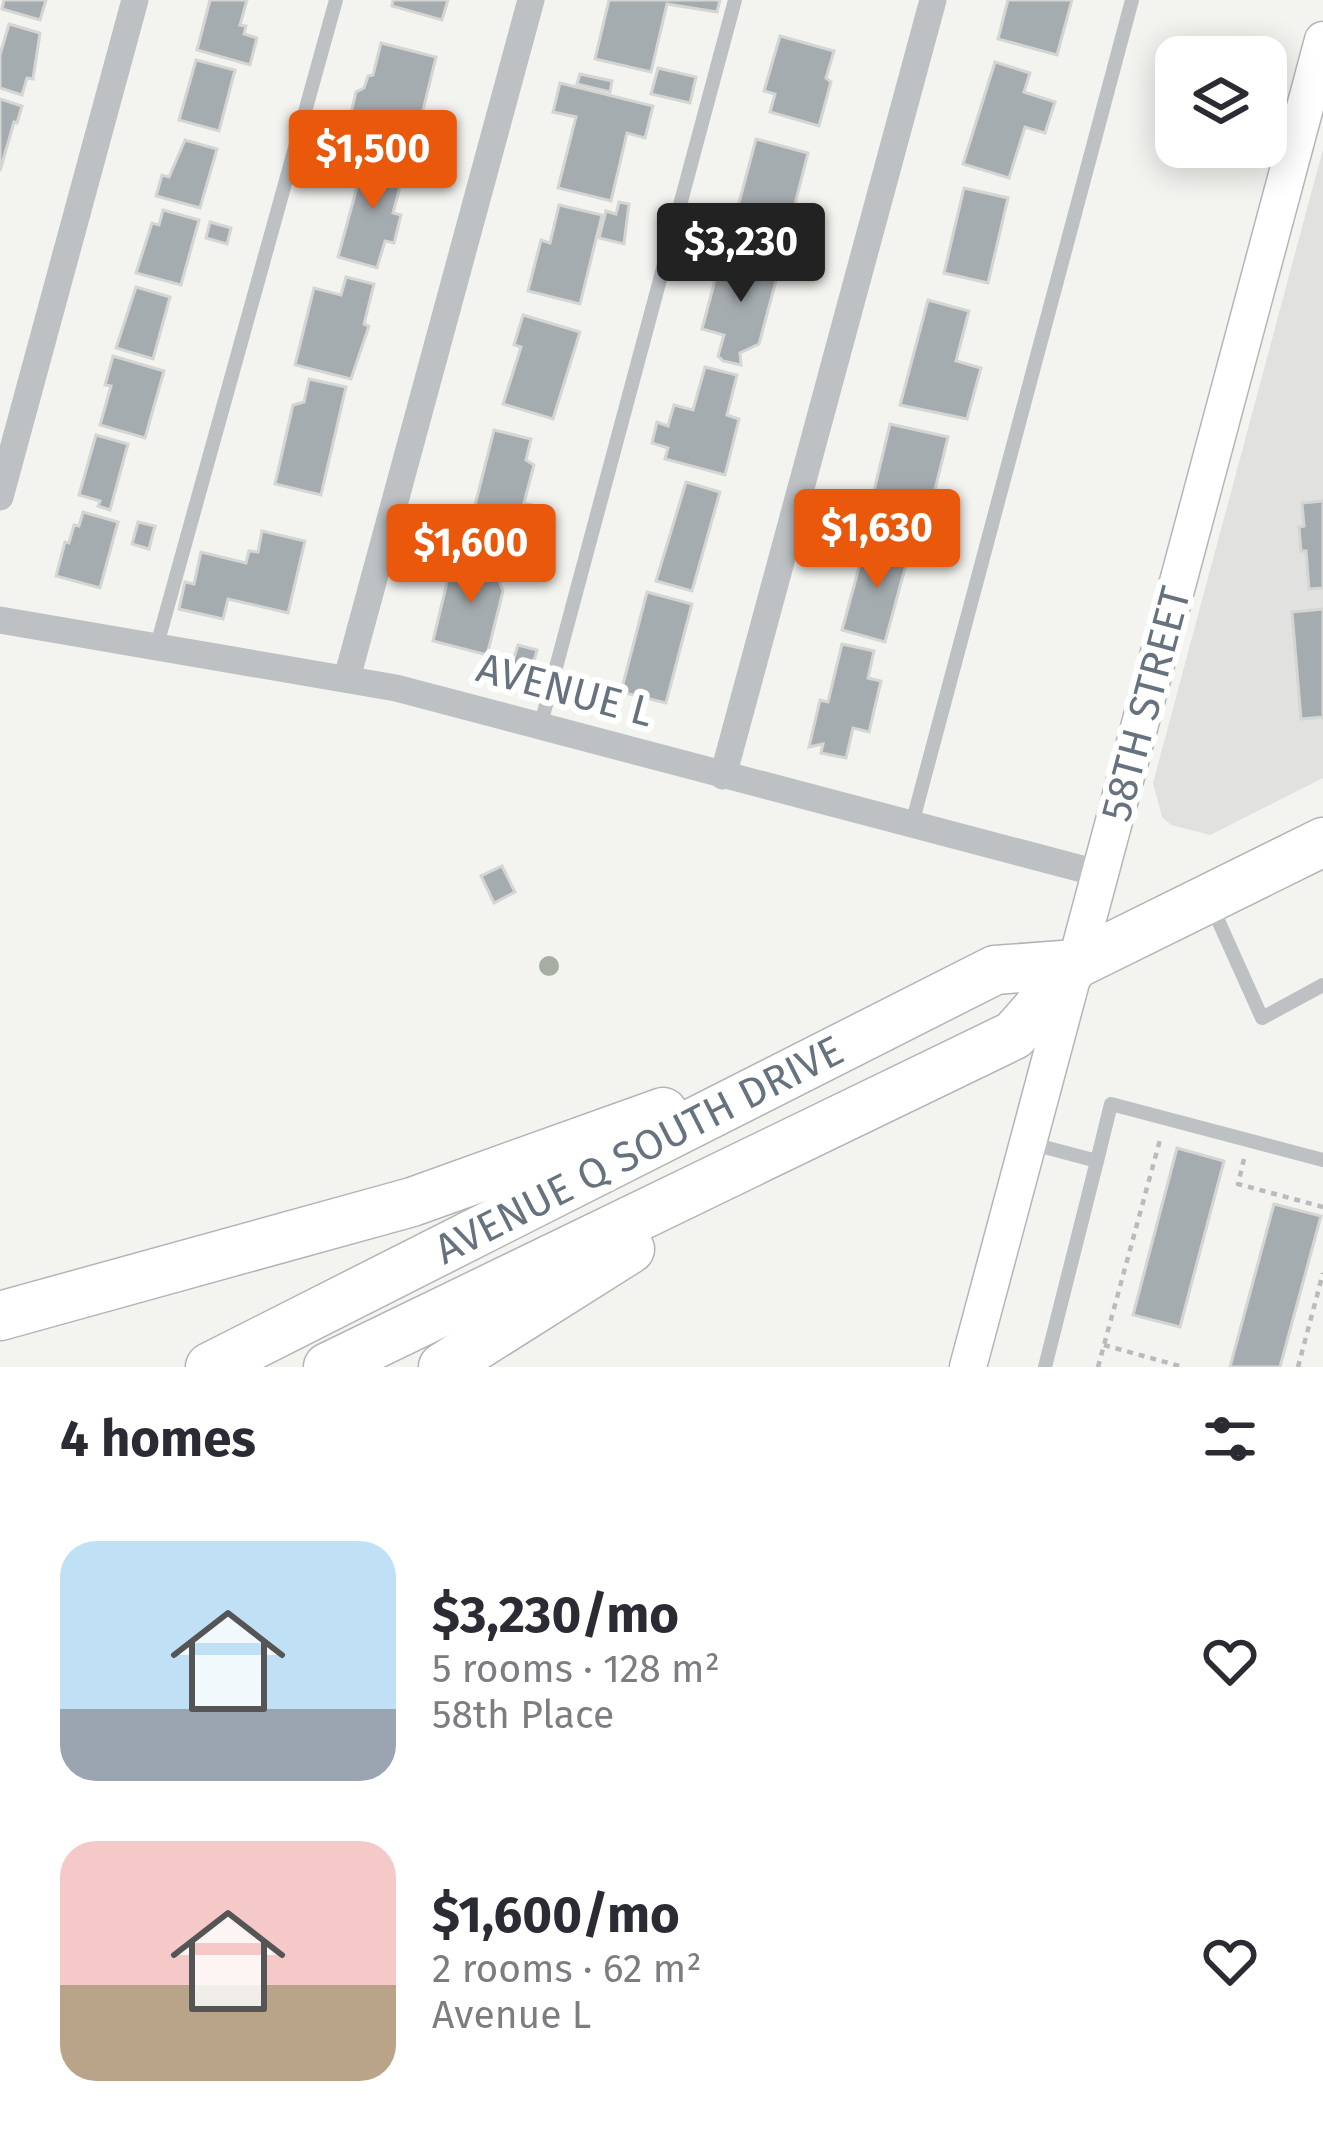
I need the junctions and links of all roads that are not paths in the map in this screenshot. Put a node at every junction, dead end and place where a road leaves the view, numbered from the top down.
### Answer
1 (134, 0) edge
2 (336, 0) edge
3 (531, 0) edge
4 (735, 0) edge
5 (933, 0) edge
6 (1132, 0) edge
7 (1323, 40) edge
8 (0, 497) edge
9 (0, 620) edge
10 (157, 645) junction
11 (347, 678) junction
12 (540, 727) junction
13 (723, 776) junction
14 (911, 826) junction
15 (1323, 842) edge
16 (1101, 874) junction
17 (1209, 898) junction
18 (1076, 964) junction
19 (1323, 986) edge
20 (793, 1069) junction
21 (920, 1082) junction
22 (1028, 1143) junction
23 (1323, 1160) edge
24 (1097, 1161) junction
25 (0, 1316) edge
26 (210, 1367) edge
27 (328, 1367) edge
28 (443, 1367) edge
29 (968, 1367) edge
30 (1045, 1367) edge

1 - 8 street
2 - 10 lane
3 - 11 street
4 - 12 lane
5 - 13 street
6 - 14 lane
7 - 16 street, 58TH STREET
9 - 10 street, AVENUE L
10 - 11 street, AVENUE L
11 - 12 street, AVENUE L
12 - 13 street, AVENUE L
13 - 14 street, AVENUE L
14 - 16 street, AVENUE L
15 - 17 highway, AVENUE Q SOUTH DRIVE
16 - 18 street, 58TH STREET
17 - 18 highway, AVENUE Q SOUTH DRIVE
17 - 19 lane
18 - 20 highway, AVENUE Q SOUTH DRIVE
18 - 21 highway, AVENUE Q SOUTH DRIVE
18 - 22 street, 58TH STREET
20 - 25 highway
20 - 26 highway, AVENUE Q SOUTH DRIVE
21 - 27 highway, AVENUE Q SOUTH DRIVE
21 - 28 highway
22 - 24 lane
22 - 29 street, 58TH STREET
23 - 24 lane
24 - 30 lane

